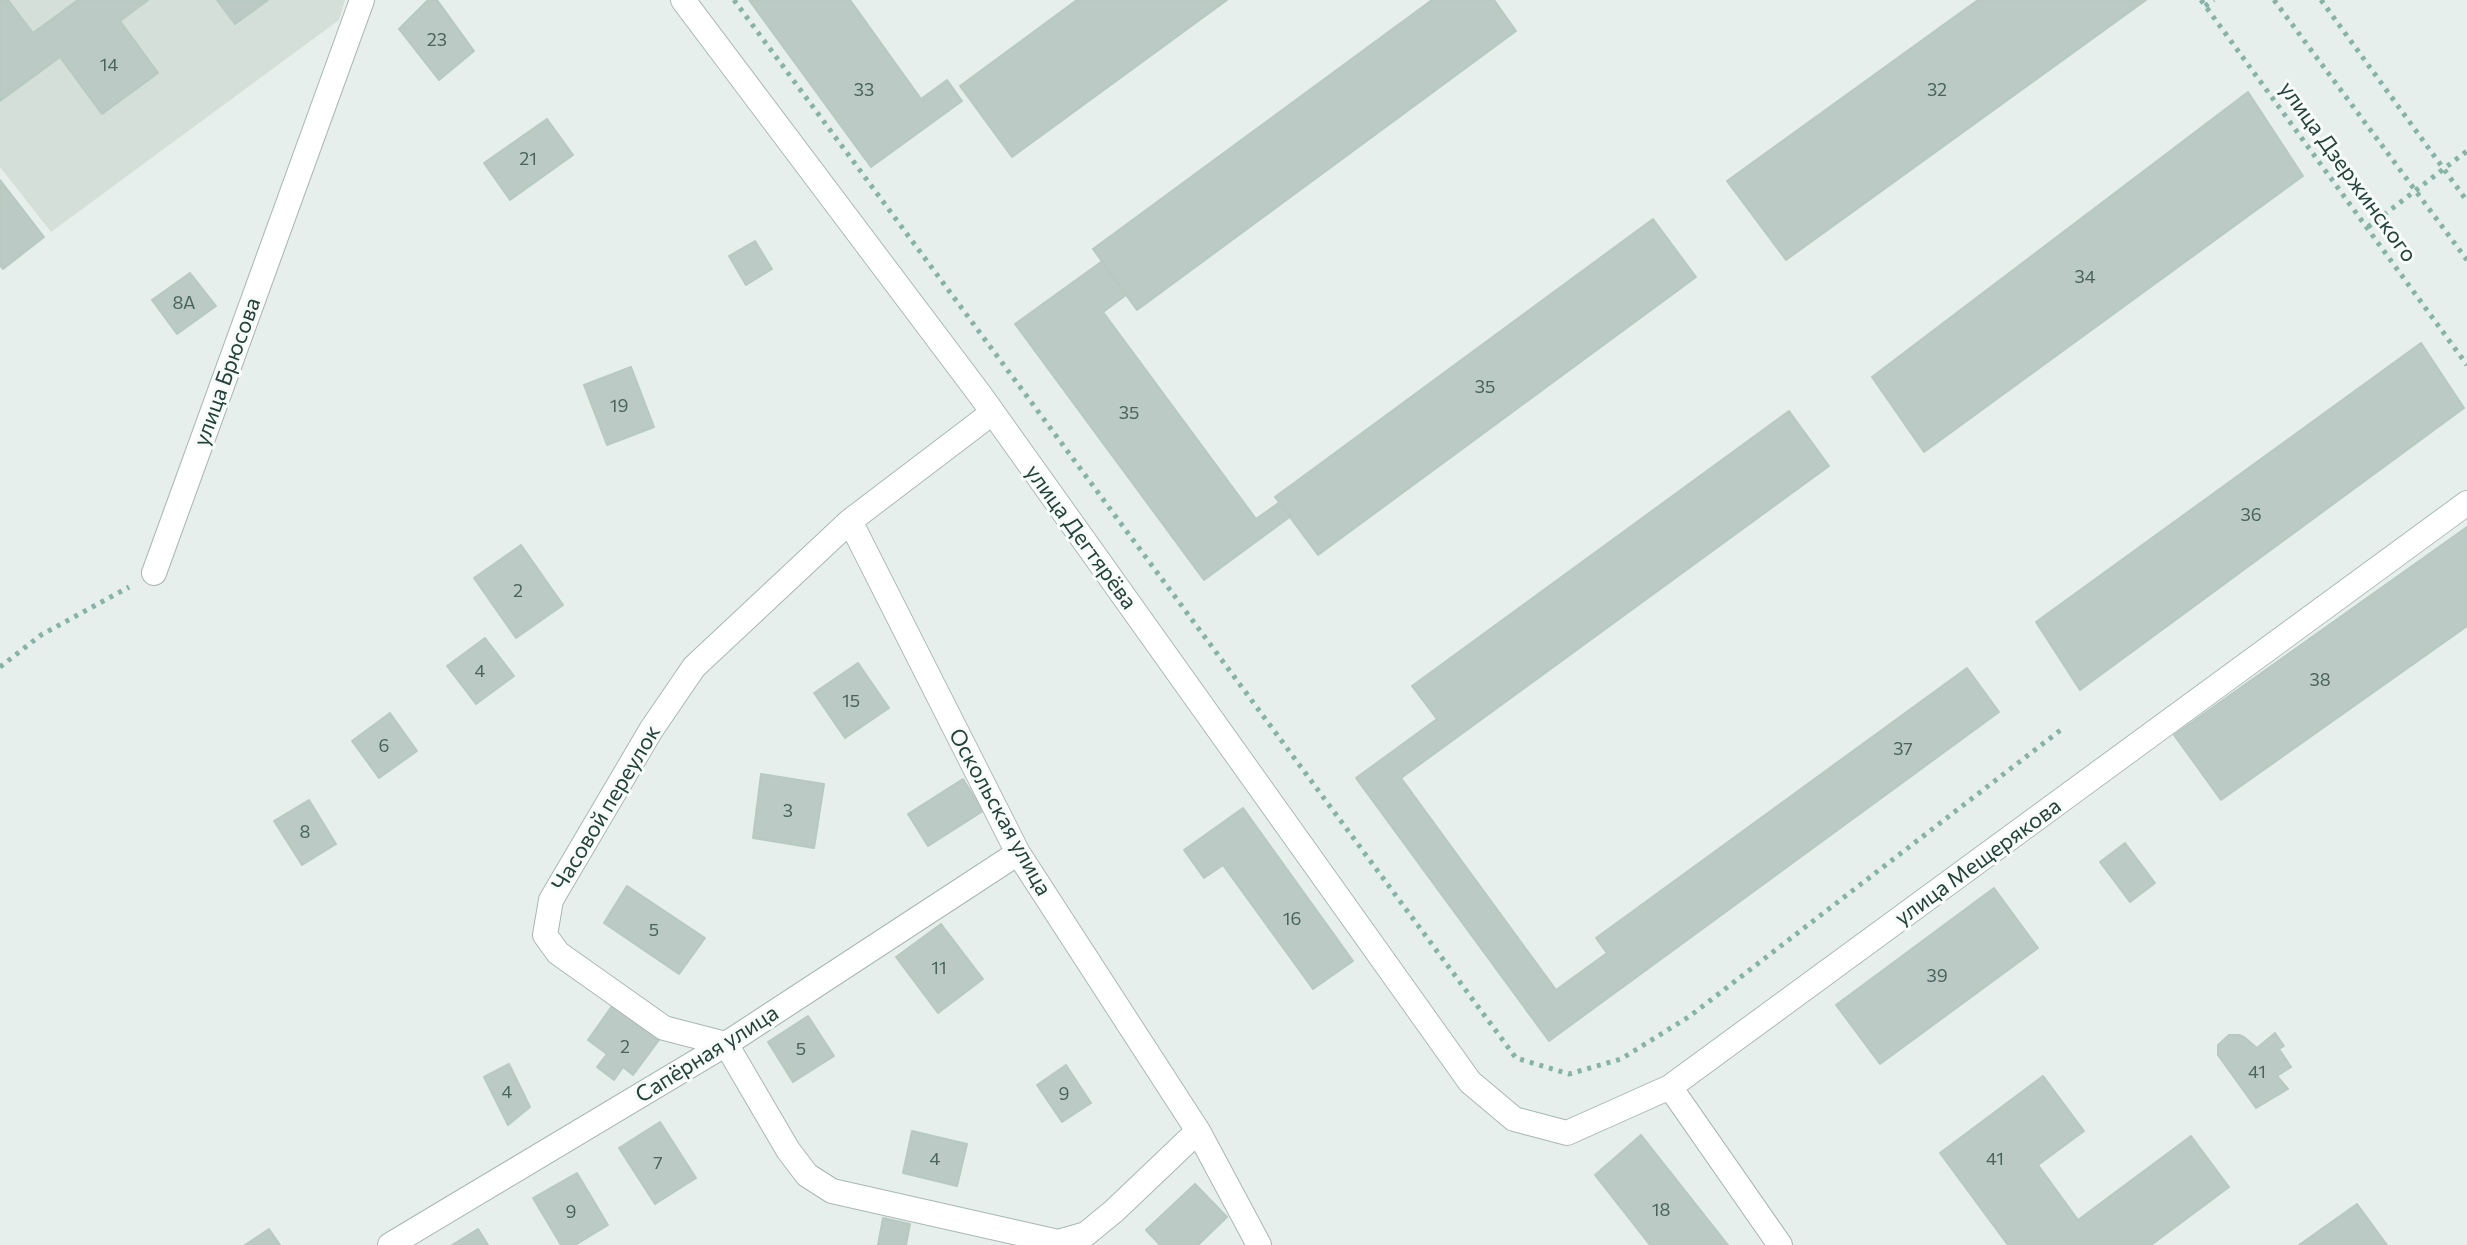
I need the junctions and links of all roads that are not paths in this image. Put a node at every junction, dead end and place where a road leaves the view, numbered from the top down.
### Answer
1 (362, 0) edge
2 (683, 0) edge
3 (992, 413) junction
4 (2467, 503) edge
5 (850, 521) junction
6 (154, 573) road end
7 (1018, 853) junction
8 (726, 1044) junction
9 (1470, 1082) joint
10 (1670, 1087) junction
11 (1198, 1131) junction
12 (390, 1245) edge
13 (1259, 1245) edge
14 (1780, 1245) edge

1 - 6 street, улица Брюсова
2 - 3 street, улица Дегтярёва
3 - 5 street
3 - 9 street, улица Дегтярёва
4 - 10 street, улица Мещерякова
5 - 7 street, Оскольская улица
5 - 8 street, Часовой переулок
7 - 8 street, Сапёрная улица
7 - 11 street, Оскольская улица
8 - 11 street
8 - 12 street, Сапёрная улица
9 - 10 street, улица Мещерякова
10 - 14 street
11 - 13 street, Оскольская улица

